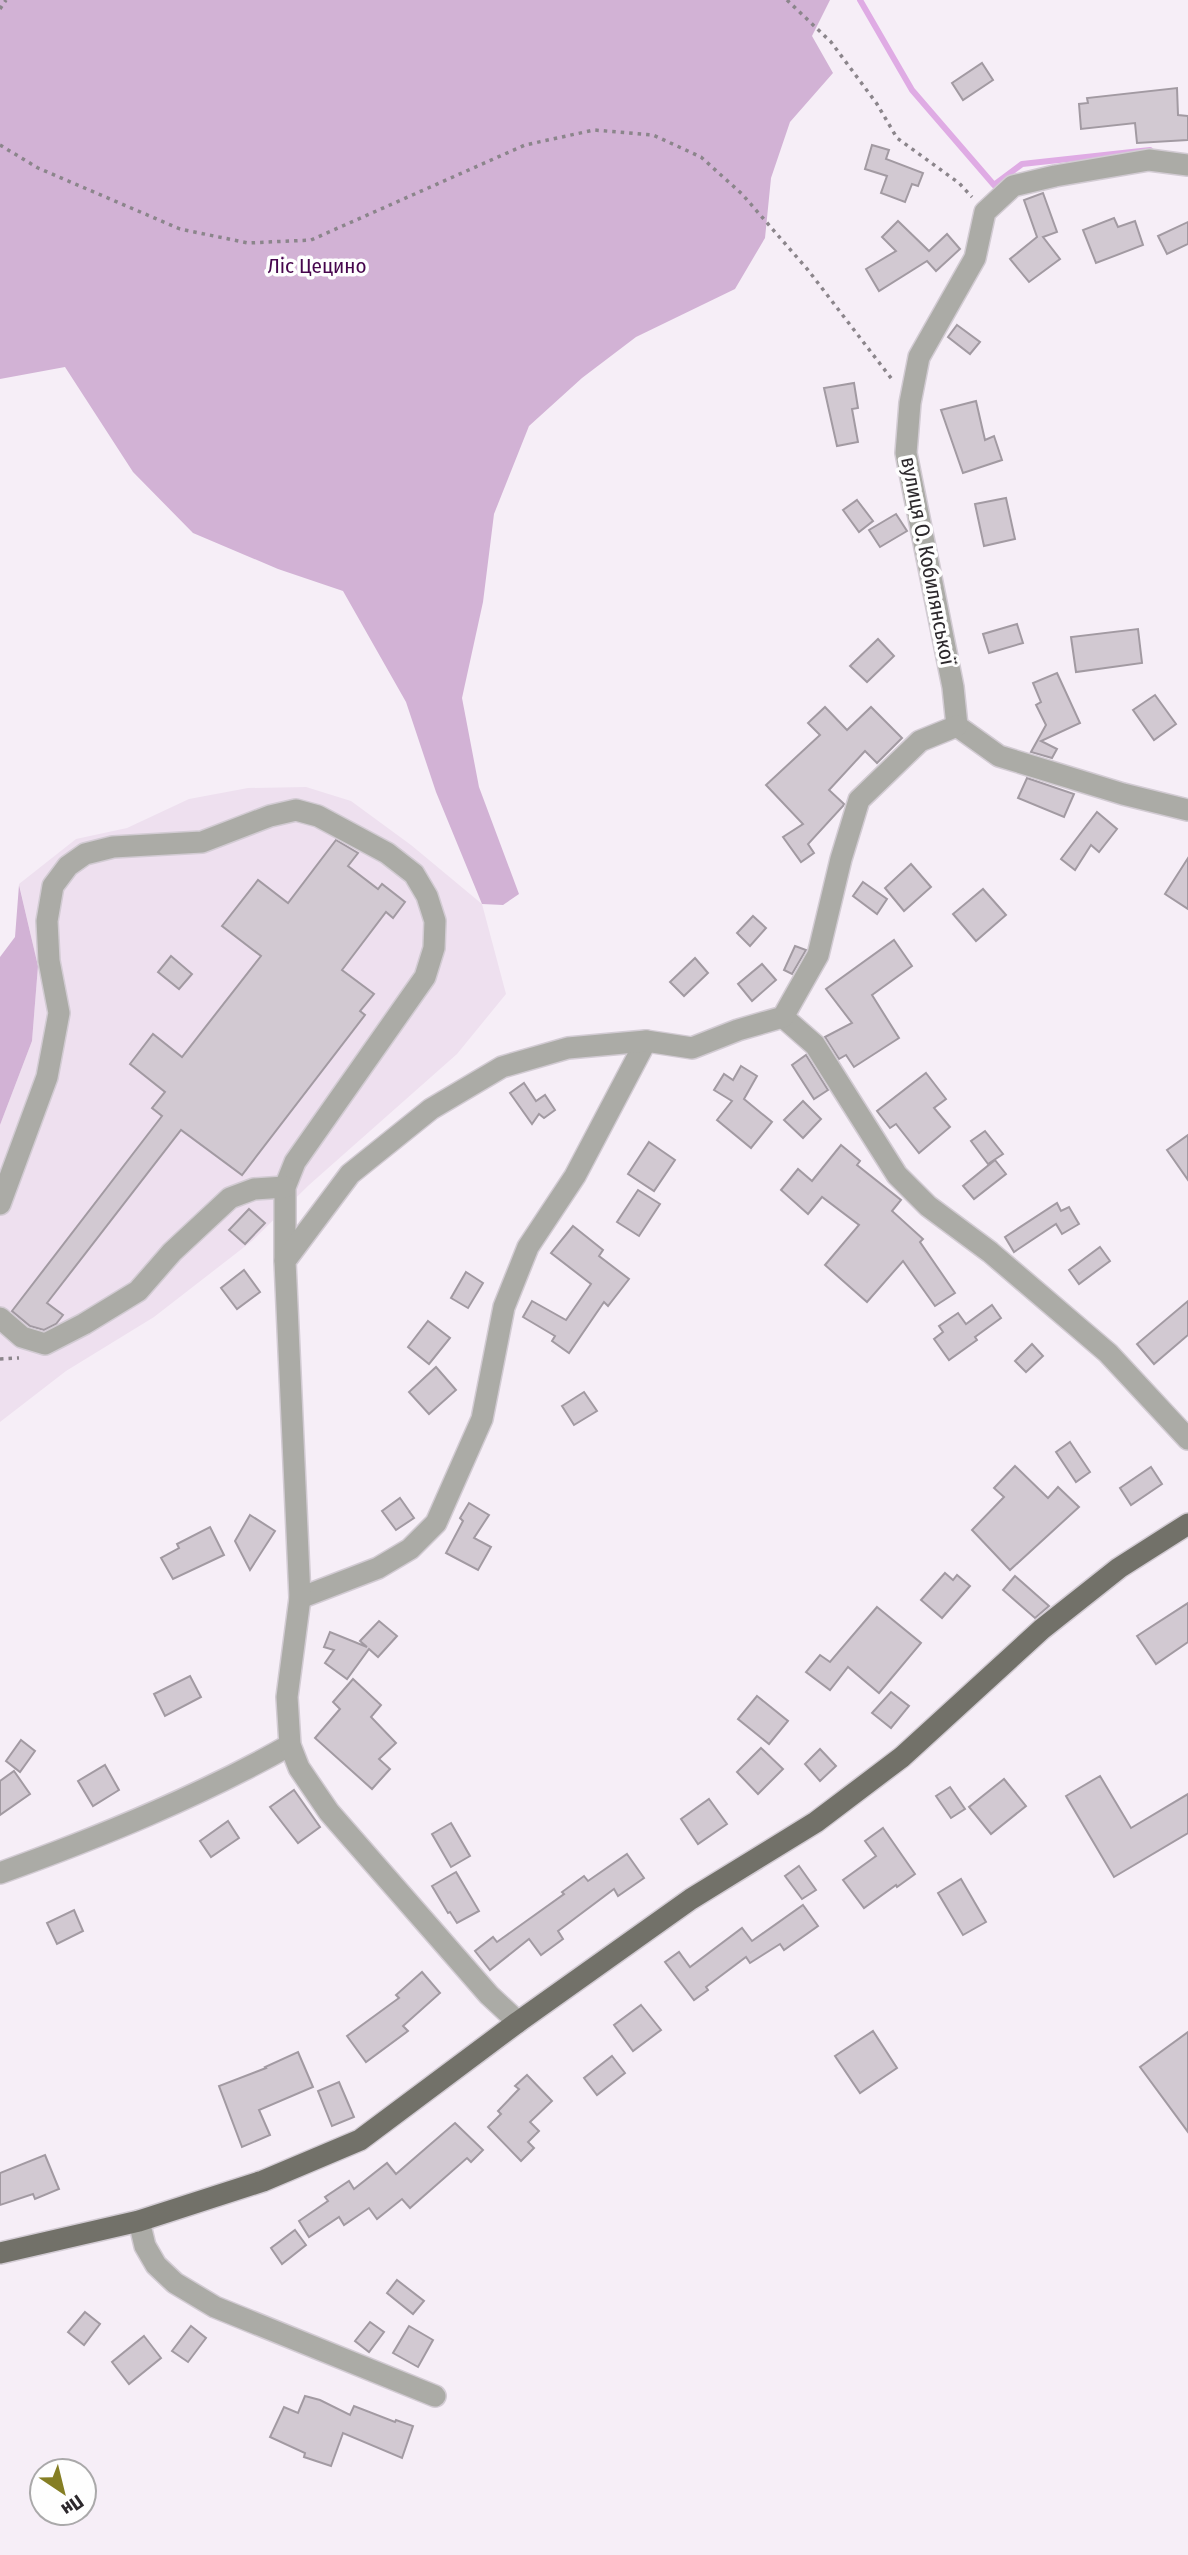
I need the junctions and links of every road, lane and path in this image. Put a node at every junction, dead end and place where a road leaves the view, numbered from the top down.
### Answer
1 (6, 0) edge
2 (787, 0) edge
3 (0, 9) edge
4 (0, 145) edge
5 (1188, 165) edge
6 (985, 212) junction
7 (910, 403) junction
8 (957, 726) junction
9 (1188, 810) edge
10 (783, 1017) junction
11 (646, 1041) junction
12 (285, 1187) junction
13 (0, 1204) edge
14 (285, 1261) junction
15 (0, 1318) edge
16 (1188, 1439) edge
17 (1188, 1524) edge
18 (300, 1598) junction
19 (290, 1745) junction
20 (0, 1873) edge
21 (518, 2022) junction
22 (139, 2221) junction
23 (0, 2253) edge
24 (435, 2396) dead end

1 - 3 path
2 - 6 path
4 - 7 path
5 - 6 street
6 - 7 street, вулиця О. Кобилянської
7 - 8 street, вулиця О. Кобилянської
8 - 9 street
8 - 10 street
10 - 11 street
10 - 16 street
11 - 14 street
11 - 18 street
12 - 13 street
12 - 14 street
12 - 15 street
14 - 18 street
17 - 21 main road
18 - 19 street
19 - 20 street
19 - 21 street
21 - 22 main road
22 - 23 main road
22 - 24 street

